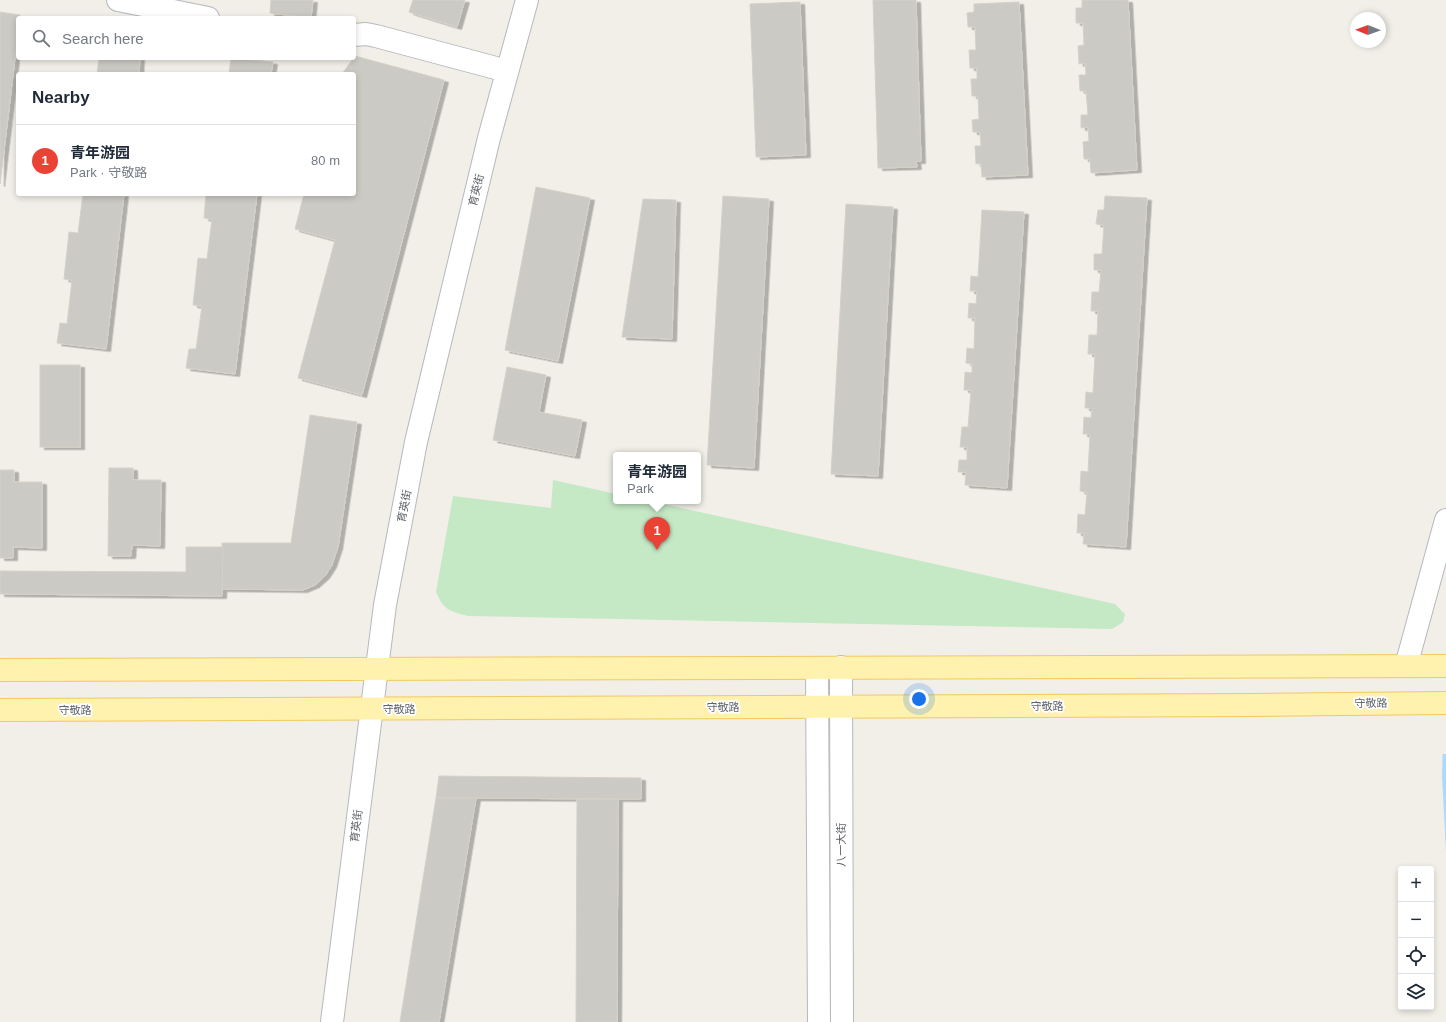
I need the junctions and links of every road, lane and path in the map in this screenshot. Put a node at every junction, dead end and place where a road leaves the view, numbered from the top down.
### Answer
1 (118, 0) edge
2 (528, 0) edge
3 (198, 16) edge
4 (356, 35) edge
5 (507, 71) junction
6 (1446, 520) edge
7 (1406, 666) junction
8 (1441, 666) edge
9 (377, 668) junction
10 (817, 668) junction
11 (840, 668) junction
12 (0, 670) edge
13 (1441, 702) edge
14 (841, 706) junction
15 (817, 707) junction
16 (372, 709) junction
17 (0, 710) edge
18 (332, 1022) edge
19 (819, 1022) edge
20 (842, 1022) edge

1 - 3 street
2 - 5 street, 育英街
4 - 5 street
5 - 9 street, 育英街
6 - 7 street
7 - 8 main road
7 - 11 main road
9 - 10 main road
9 - 12 main road
9 - 16 street, 育英街
10 - 11 main road
10 - 15 street
11 - 14 street, 八一大街
13 - 14 main road, 守敬路
14 - 15 main road, 守敬路
14 - 20 street, 八一大街
15 - 16 main road, 守敬路
15 - 19 street
16 - 17 main road, 守敬路
16 - 18 street, 育英街

